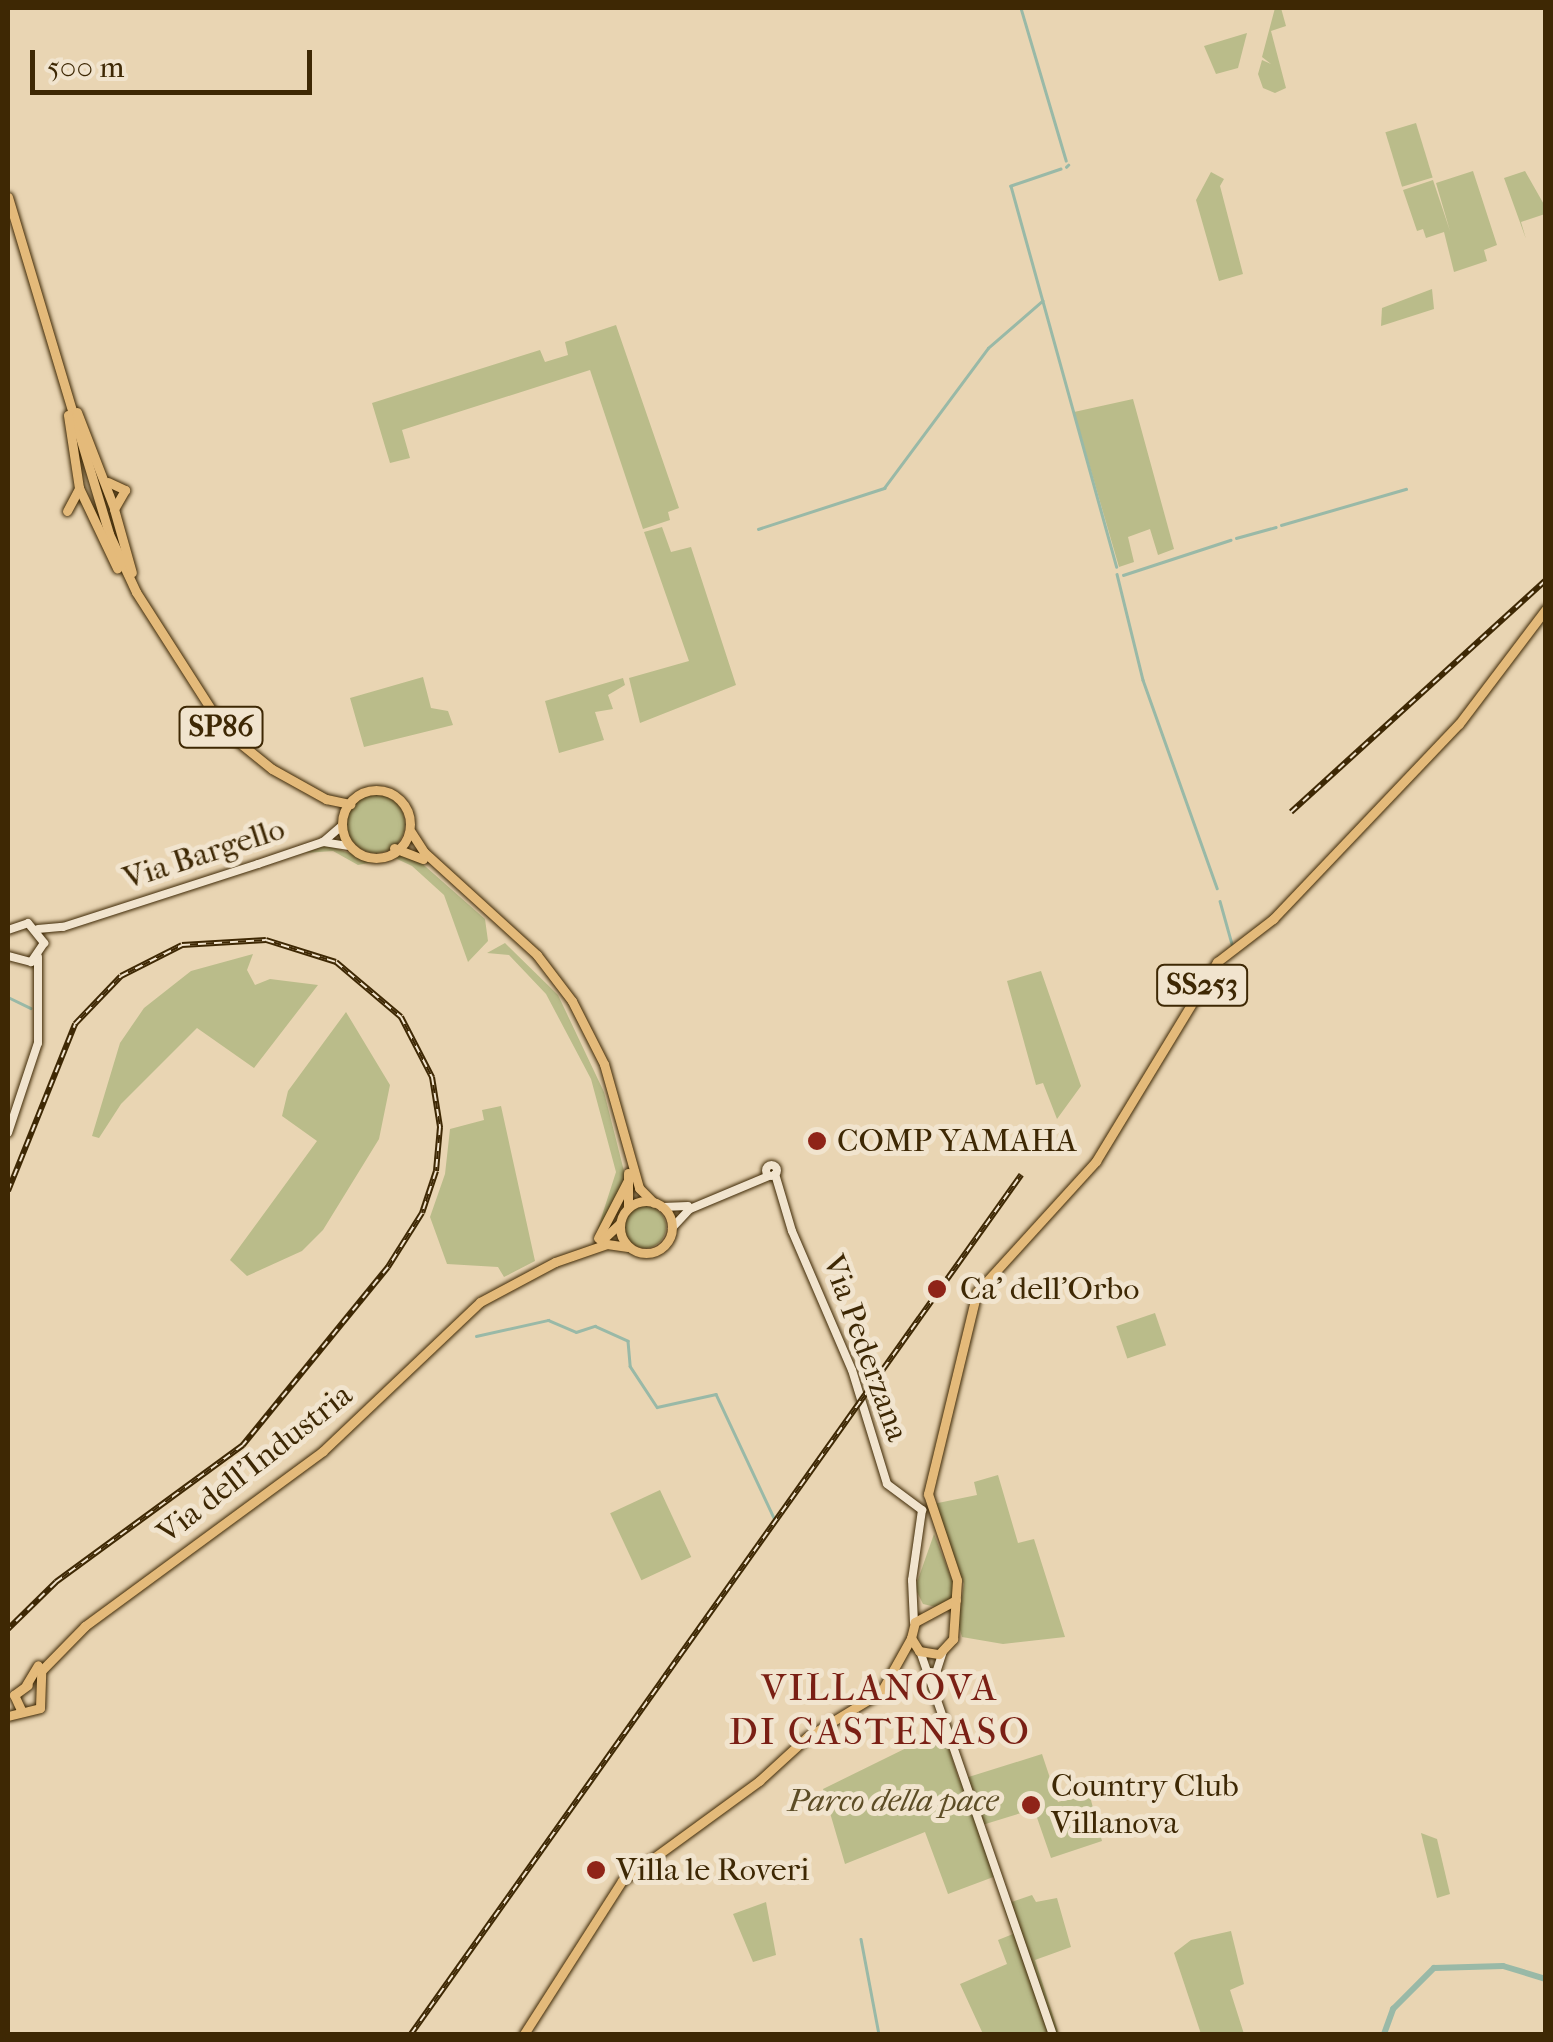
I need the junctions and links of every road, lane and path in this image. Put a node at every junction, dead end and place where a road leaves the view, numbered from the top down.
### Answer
1 (8, 198) edge
2 (65, 387) junction
3 (108, 482) junction
4 (80, 488) junction
5 (114, 509) junction
6 (89, 520) junction
7 (1546, 608) edge
8 (152, 618) junction
9 (326, 799) junction
10 (350, 804) junction
11 (340, 823) junction
12 (410, 832) junction
13 (323, 842) junction
14 (347, 846) junction
15 (394, 848) junction
16 (63, 927) junction
17 (38, 929) junction
18 (8, 930) edge
19 (44, 942) junction
20 (8, 956) edge
21 (38, 958) junction
22 (22, 964) junction
23 (35, 983) junction
24 (8, 1133) edge
25 (628, 1173) junction
26 (771, 1176) junction
27 (658, 1205) junction
28 (628, 1208) junction
29 (620, 1223) junction
30 (672, 1228) junction
31 (588, 1245) junction
32 (628, 1247) junction
33 (956, 1600) junction
34 (916, 1601) junction
35 (933, 1614) junction
36 (912, 1627) junction
37 (952, 1629) junction
38 (912, 1638) junction
39 (919, 1651) junction
40 (943, 1652) junction
41 (900, 1658) junction
42 (26, 1685) junction
43 (934, 1693) junction
44 (42, 1694) junction
45 (11, 1700) edge
46 (22, 1712) junction
47 (8, 1716) edge
48 (524, 2034) edge
49 (1053, 2034) edge

1 - 2 main road, SP86
2 - 3 main road
2 - 4 main road
2 - 8 main road, SP86
3 - 5 main road
3 - 5 main road
4 - 6 main road
4 - 6 main road
5 - 8 main road
6 - 8 main road
7 - 33 main road, SS253
8 - 9 main road, SP86
9 - 10 main road, SP86
9 - 11 main road, SP86
10 - 11 main road
10 - 12 main road
11 - 13 main road, Via Bargello
11 - 14 main road
12 - 15 main road
12 - 27 main road
13 - 14 main road, Via Bargello
13 - 16 main road, Via Bargello
14 - 15 main road
15 - 25 main road
16 - 17 main road
16 - 19 main road
17 - 18 main road
17 - 19 main road
19 - 21 main road
20 - 22 main road
21 - 22 main road
21 - 23 main road
22 - 23 main road
23 - 24 main road
25 - 28 main road
25 - 31 main road
26 - 27 main road
26 - 30 main road
26 - 34 main road, Via Pederzana
27 - 28 main road
27 - 30 main road
28 - 29 main road
29 - 31 main road, Via dell'Industria
29 - 32 main road
30 - 32 main road
31 - 42 main road, Via dell'Industria
32 - 44 main road, Via dell'Industria
33 - 35 main road
33 - 37 main road, SS253
34 - 35 main road
34 - 36 main road
35 - 36 main road
35 - 37 main road
36 - 38 main road
37 - 40 main road, SS253
38 - 39 main road
38 - 41 main road
39 - 40 main road
39 - 41 main road
39 - 43 main road
40 - 43 main road
41 - 48 main road
42 - 44 main road
42 - 45 main road, Via dell'Industria
43 - 49 main road
44 - 46 main road
45 - 46 main road
46 - 47 main road

